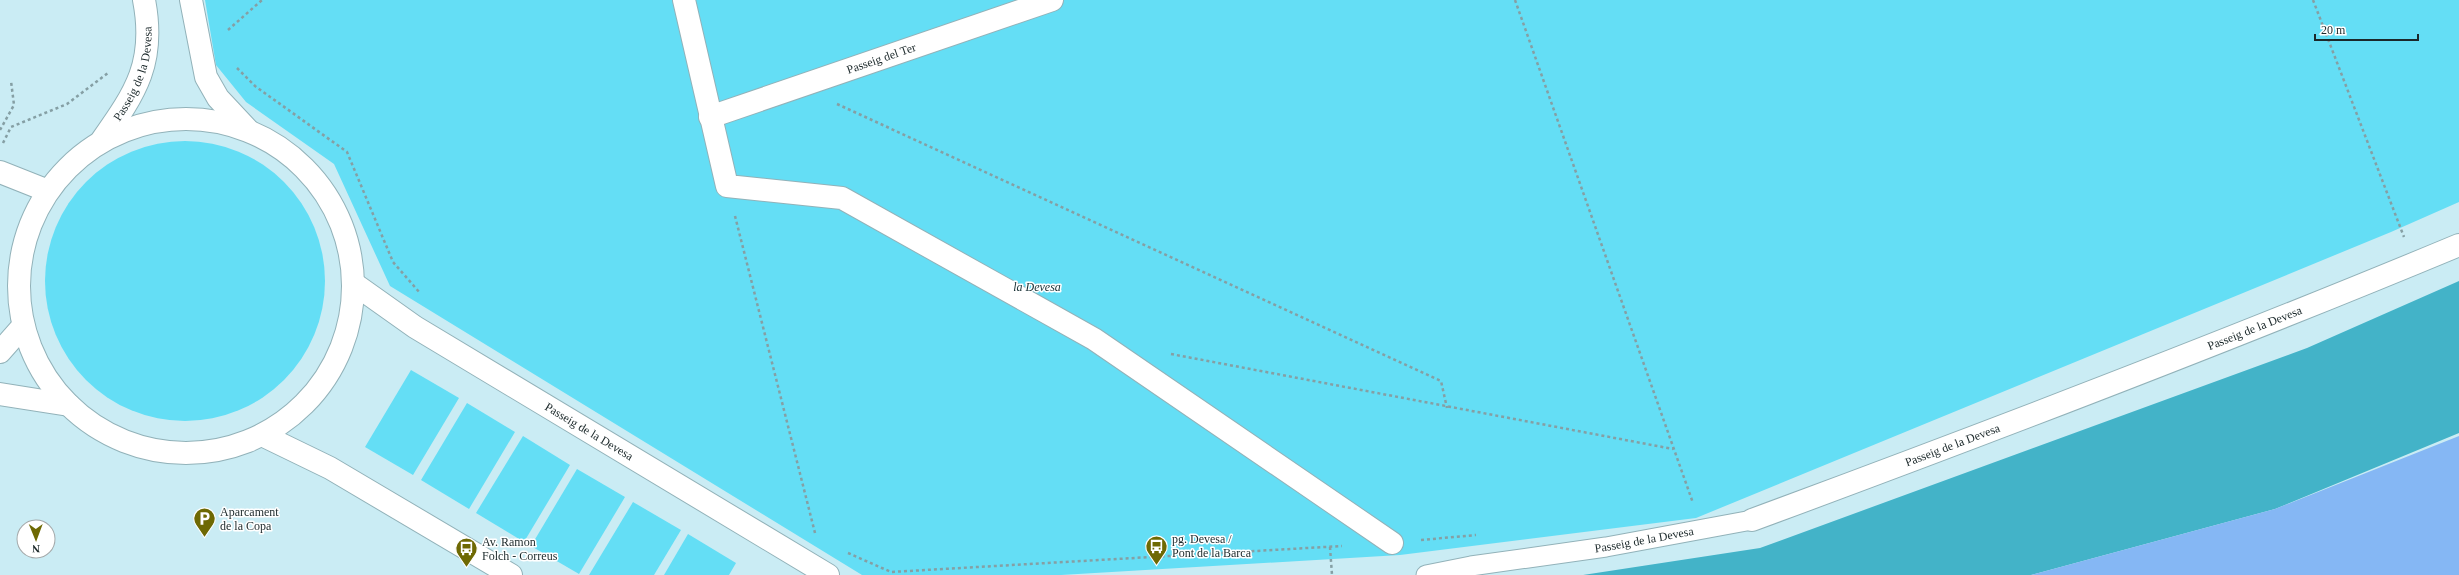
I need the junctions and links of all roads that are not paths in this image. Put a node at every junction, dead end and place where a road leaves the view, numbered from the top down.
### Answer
1 (144, 0) edge
2 (191, 0) edge
3 (684, 0) edge
4 (1052, 0) edge
5 (710, 117) junction
6 (249, 131) junction
7 (101, 141) junction
8 (0, 172) edge
9 (48, 191) junction
10 (2459, 245) edge
11 (353, 283) junction
12 (23, 326) junction
13 (0, 352) edge
14 (0, 394) edge
15 (69, 405) junction
16 (262, 435) junction
17 (1752, 520) joint
18 (1392, 543) dead end
19 (511, 575) edge
20 (828, 575) edge
21 (1426, 575) edge

1 - 7 street, Passeig de la Devesa
2 - 6 street
3 - 5 street
4 - 5 street, Passeig del Ter
5 - 18 street
6 - 7 street
6 - 11 street
7 - 9 street
8 - 9 street
9 - 12 street
10 - 17 street, Passeig de la Devesa
11 - 16 street
11 - 20 street, Passeig de la Devesa
12 - 13 street
12 - 15 street
14 - 15 street
15 - 16 street
16 - 19 street
17 - 21 lane, Passeig de la Devesa

